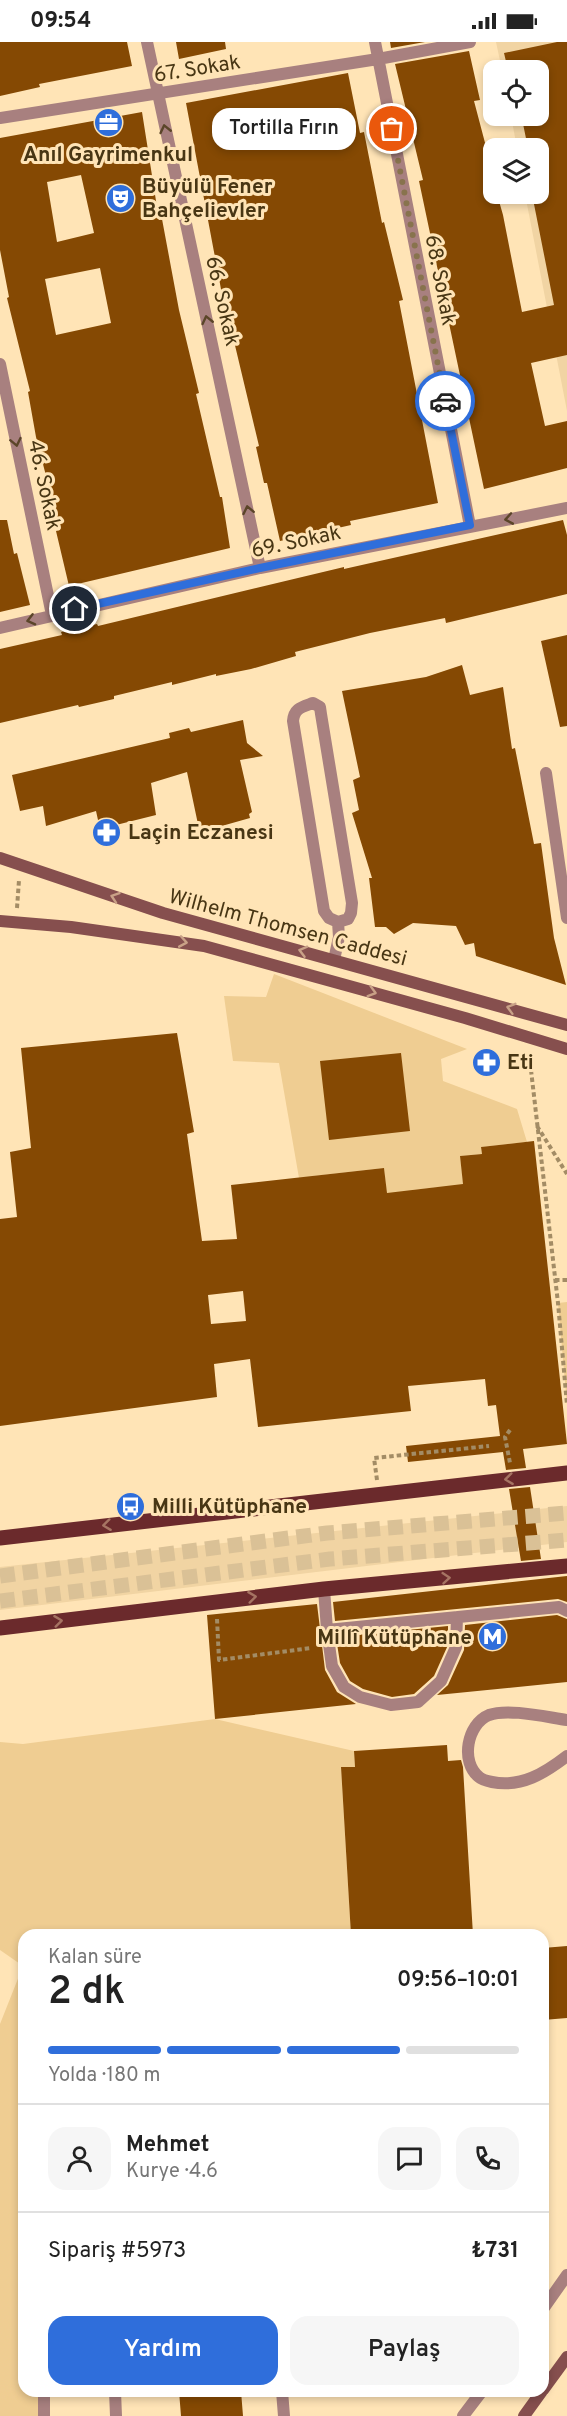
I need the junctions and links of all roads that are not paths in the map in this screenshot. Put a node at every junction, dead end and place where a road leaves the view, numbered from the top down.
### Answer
1 (147, 42) edge
2 (375, 42) edge
3 (470, 42) edge
4 (378, 59) junction
5 (157, 94) junction
6 (0, 118) edge
7 (0, 364) edge
8 (567, 508) edge
9 (470, 525) junction
10 (260, 568) junction
11 (52, 615) junction
12 (0, 628) edge
13 (546, 773) dead end
14 (0, 858) edge
15 (567, 918) edge
16 (0, 921) edge
17 (338, 922) junction
18 (334, 960) junction
19 (567, 1025) edge
20 (567, 1049) edge
21 (567, 1473) edge
22 (0, 1538) edge
23 (567, 1566) edge
24 (324, 1589) junction
25 (567, 1611) edge
26 (457, 1617) junction
27 (0, 1628) edge
28 (327, 1630) junction
29 (567, 1720) edge
30 (567, 1755) edge
31 (567, 2275) edge
32 (549, 2300) edge
33 (567, 2357) edge
34 (549, 2382) edge
35 (44, 2397) edge
36 (115, 2397) edge
37 (282, 2397) edge
38 (478, 2397) edge
39 (538, 2397) edge
40 (44, 2416) edge
41 (116, 2416) edge
42 (284, 2416) edge
43 (463, 2416) edge
44 (524, 2416) edge

1 - 5 street, 66. Sokak
2 - 4 street, 68. Sokak
3 - 4 street, 67. Sokak
4 - 5 street, 67. Sokak
4 - 9 street, 68. Sokak
5 - 6 street, 67. Sokak
10 -> 5 street, 66. Sokak
7 -> 11 street, 46. Sokak
8 -> 9 street, 69. Sokak
9 - 10 street, 69. Sokak
10 - 11 street, 69. Sokak
11 -> 12 street, 69. Sokak
13 - 15 street
18 -> 14 main road, Wilhelm Thomsen Caddesi
16 -> 20 main road, Wilhelm Thomsen Caddesi
17 - 17 street
17 - 18 street
19 -> 18 main road, Wilhelm Thomsen Caddesi
21 -> 22 main road
24 -> 23 main road
27 -> 24 main road
24 - 28 street
25 - 26 street
26 - 28 street
26 - 28 street
29 - 30 street
31 - 32 street
33 - 34 main road
35 - 40 street
36 - 41 street
37 - 42 street
38 - 43 street
39 - 44 main road

